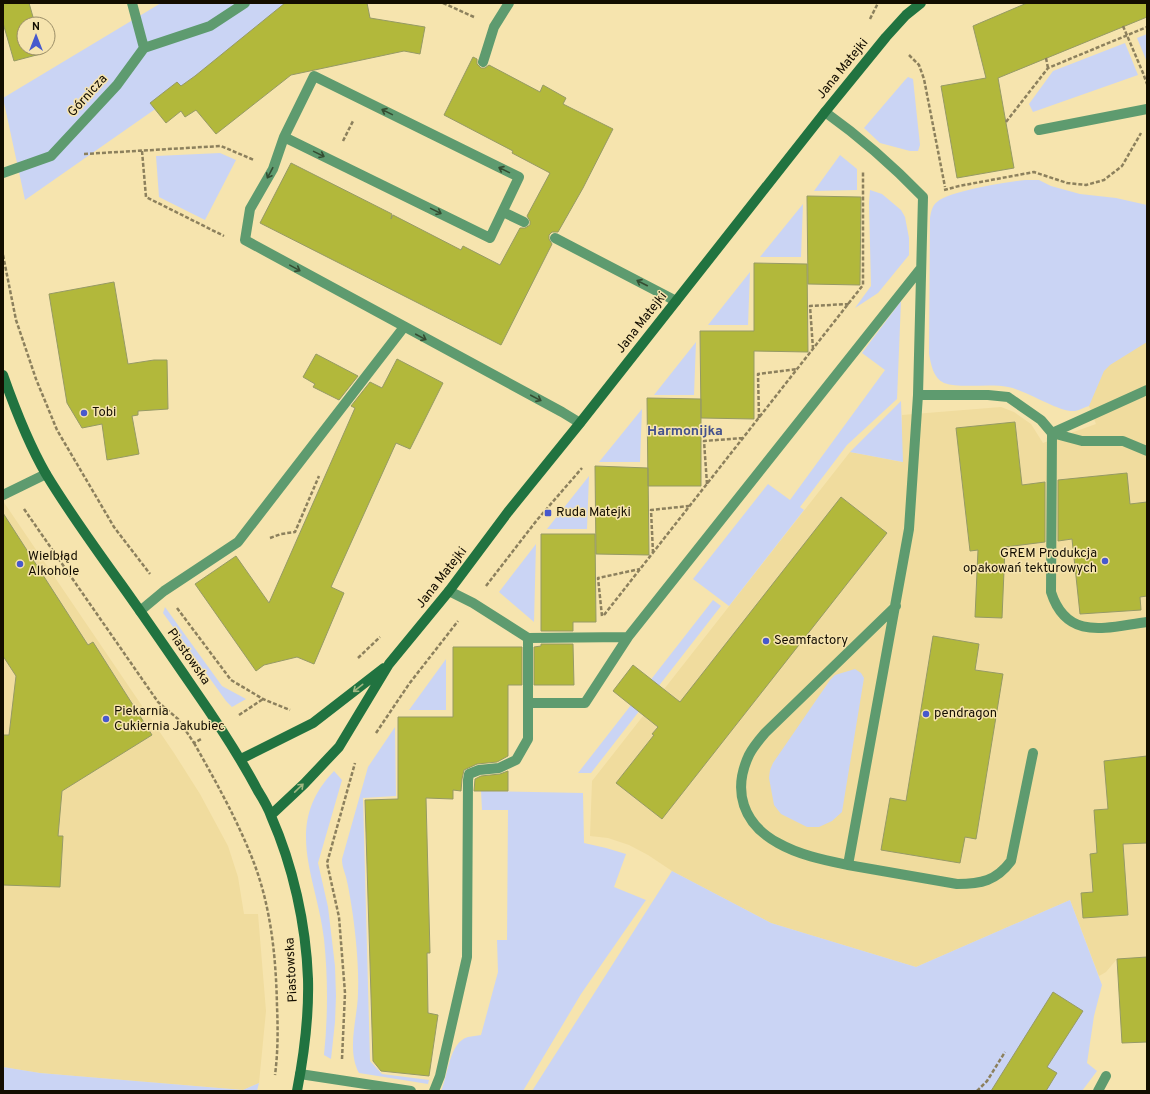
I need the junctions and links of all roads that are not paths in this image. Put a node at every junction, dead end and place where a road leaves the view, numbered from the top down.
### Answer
1 (132, 3) edge
2 (245, 3) edge
3 (509, 3) edge
4 (921, 3) edge
5 (144, 48) junction
6 (483, 62) dead end
7 (1147, 109) edge
8 (825, 112) junction
9 (1039, 130) dead end
10 (284, 137) junction
11 (3, 173) edge
12 (503, 212) junction
13 (524, 222) dead end
14 (554, 238) dead end
15 (921, 268) junction
16 (676, 301) junction
17 (404, 327) junction
18 (3, 375) edge
19 (1147, 390) edge
20 (918, 395) junction
21 (580, 423) junction
22 (1052, 433) junction
23 (1147, 451) edge
24 (46, 474) junction
25 (3, 495) edge
26 (449, 591) junction
27 (896, 606) junction
28 (140, 611) junction
29 (1147, 622) edge
30 (628, 636) junction
31 (528, 638) junction
32 (389, 664) junction
33 (528, 704) junction
34 (1034, 753) dead end
35 (241, 758) junction
36 (271, 815) junction
37 (848, 865) junction
38 (300, 1074) junction
39 (1106, 1076) dead end
40 (297, 1091) edge
41 (411, 1091) edge
42 (434, 1091) edge
43 (1098, 1091) edge

1 - 5 street
2 - 5 street
3 - 6 street
4 - 8 street, Jana Matejki
5 - 11 street, Górnicza
7 - 9 street
8 - 15 street
8 - 16 street, Jana Matejki
10 -> 12 street
12 -> 10 street
10 -> 17 street
12 - 13 street
16 -> 14 street
15 - 20 street
15 - 30 street
16 - 21 street, Jana Matejki
17 -> 21 street
17 - 28 street
18 - 24 street, Piastowska
19 - 22 street
20 - 22 street
20 - 27 street
21 - 26 street, Jana Matejki
22 - 23 street
22 - 29 street
24 - 25 street
24 - 28 street, Piastowska
26 - 31 street
26 - 32 street, Jana Matejki
27 - 37 street
27 - 37 street
28 - 35 street, Piastowska
30 - 31 street
30 - 33 street
31 - 33 street
32 -> 35 street, Jana Matejki
36 -> 32 street, Jana Matejki
33 - 42 street
34 - 37 street
35 - 36 street, Piastowska
36 - 38 street, Piastowska
38 - 40 street, Piastowska
38 - 41 street
39 - 43 street

